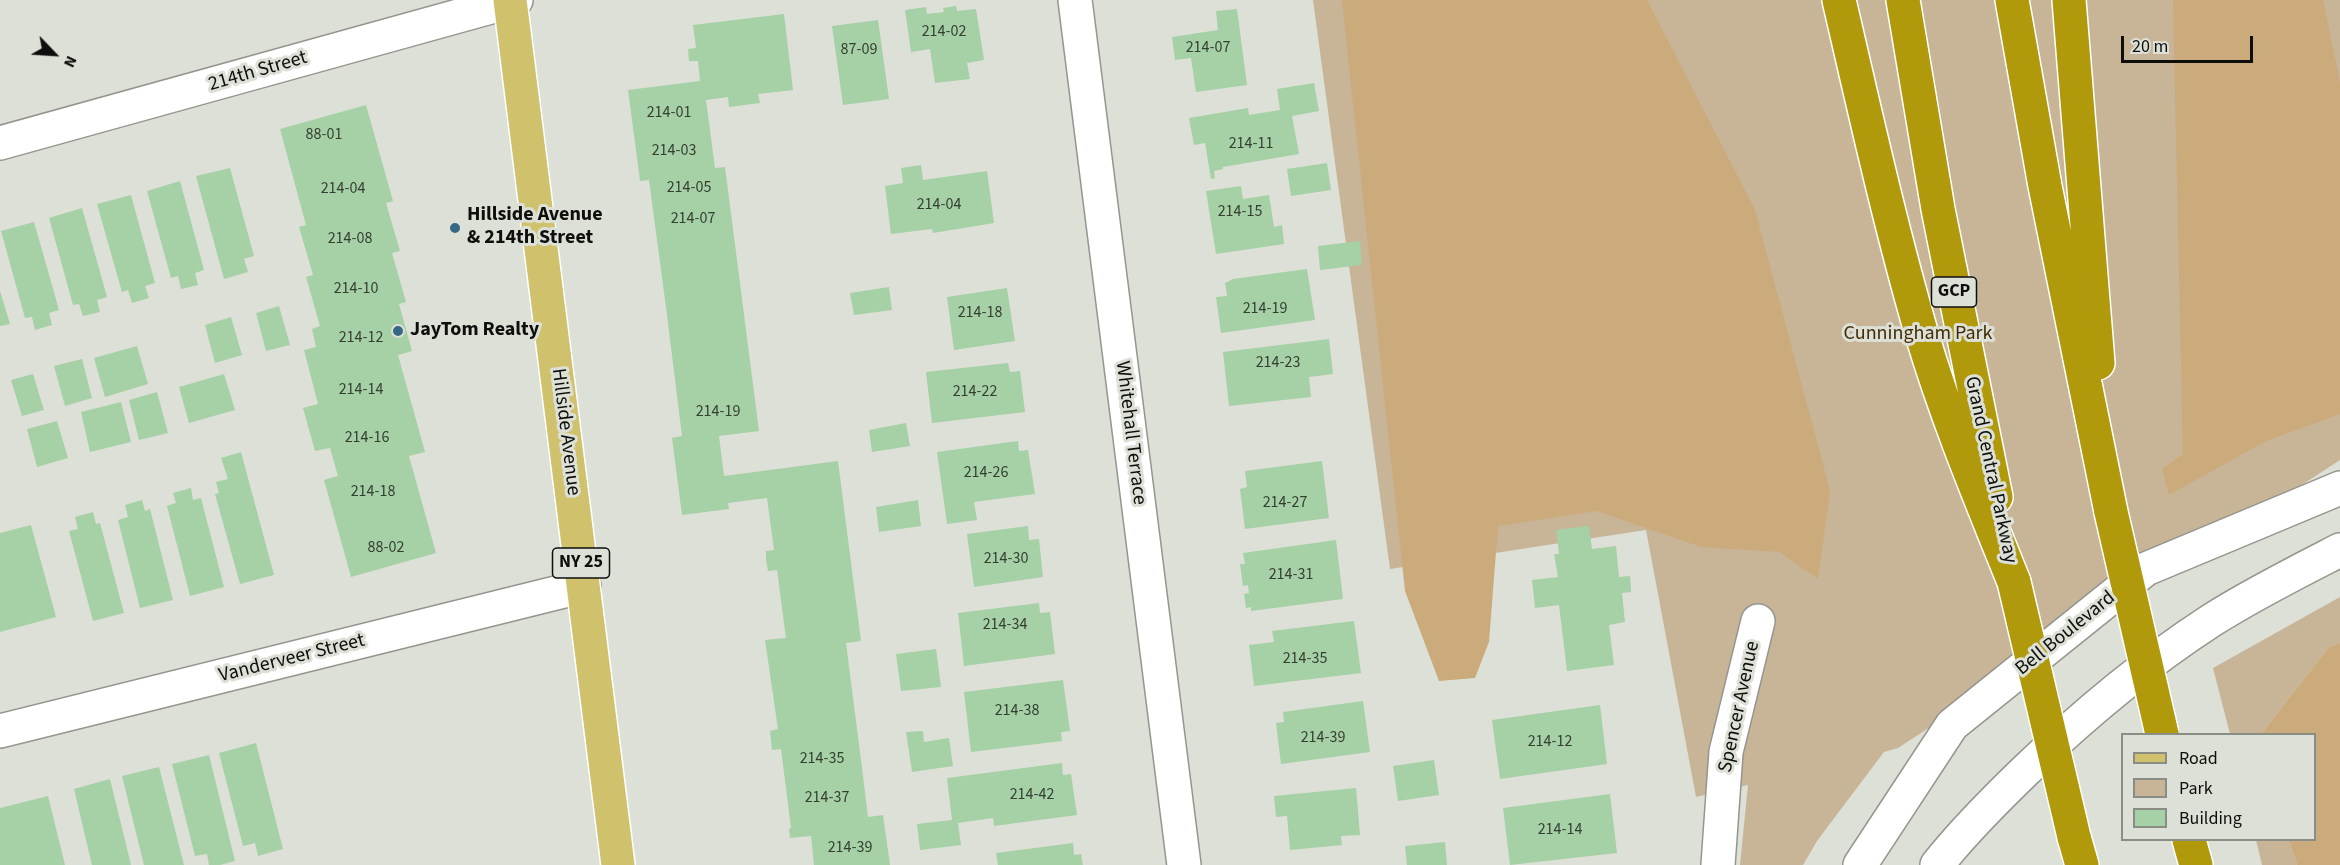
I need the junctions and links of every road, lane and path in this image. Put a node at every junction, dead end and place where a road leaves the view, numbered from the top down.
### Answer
1 (1076, 0) edge
2 (1839, 0) edge
3 (1904, 0) edge
4 (2012, 0) edge
5 (2069, 0) edge
6 (512, 1) edge
7 (0, 143) edge
8 (2340, 488) edge
9 (2111, 512) junction
10 (2340, 550) edge
11 (2014, 582) junction
12 (584, 586) junction
13 (1758, 621) dead end
14 (0, 731) edge
15 (2162, 733) edge
16 (2189, 841) edge
17 (2078, 851) edge
18 (618, 865) edge
19 (1184, 865) edge
20 (1718, 865) edge
21 (1860, 865) edge
22 (1937, 865) edge
23 (2196, 865) edge

1 - 19 street, Whitehall Terrace
2 - 11 highway
3 - 11 highway, Grand Central Parkway / GCP
4 - 9 highway
5 - 9 highway
6 - 7 street, 214th Street
6 - 12 main road, Hillside Avenue / NY 25
8 - 21 street, Bell Boulevard
9 - 15 highway, bridge
10 - 22 street
11 - 17 highway, Grand Central Parkway / GCP, bridge
12 - 14 street, Vanderveer Street
12 - 18 main road, Hillside Avenue / NY 25
13 - 20 street, Spencer Avenue
16 - 23 highway

